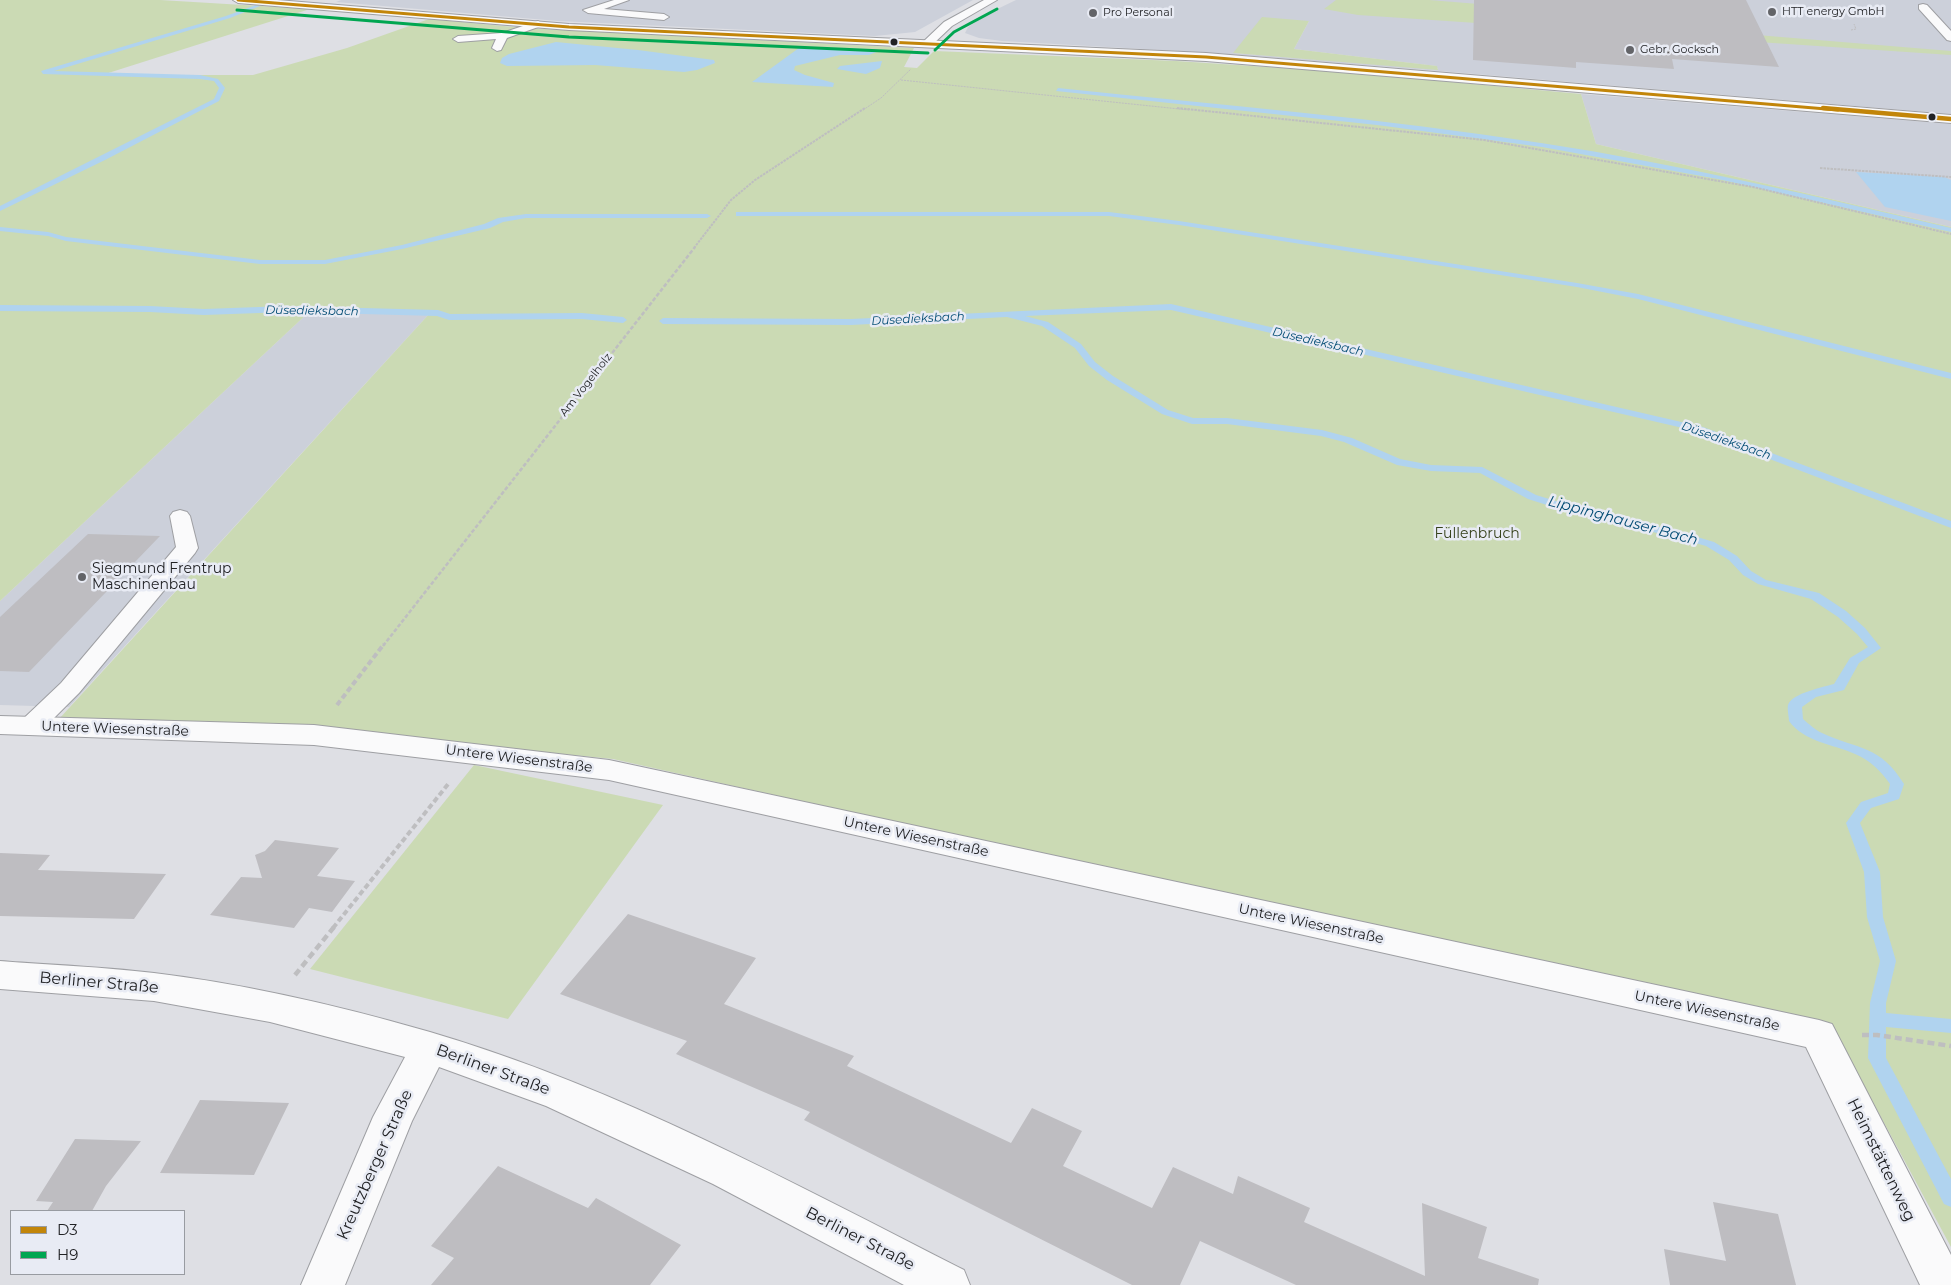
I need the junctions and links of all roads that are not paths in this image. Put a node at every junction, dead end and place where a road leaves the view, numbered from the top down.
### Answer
1 (238, 0) edge
2 (624, 0) edge
3 (992, 0) edge
4 (1923, 7) dead end
5 (664, 18) dead end
6 (538, 24) junction
7 (503, 36) junction
8 (1951, 38) edge
9 (458, 39) dead end
10 (928, 43) junction
11 (497, 48) dead end
12 (1951, 118) edge
13 (180, 516) dead end
14 (0, 725) edge
15 (30, 726) junction
16 (0, 975) edge
17 (1819, 1036) joint
18 (430, 1048) junction
19 (323, 1285) edge
20 (948, 1285) edge
21 (1943, 1285) edge

1 - 6 street
2 - 5 lane
3 - 10 street
4 - 8 street
6 - 7 lane
6 - 10 street
7 - 9 lane
7 - 11 lane
10 - 12 street
13 - 15 lane
14 - 15 street, Untere Wiesenstraße
15 - 17 street, Untere Wiesenstraße
16 - 18 street, Berliner Straße
17 - 21 street, Heimstättenweg
18 - 19 street, Kreutzberger Straße
18 - 20 street, Berliner Straße

